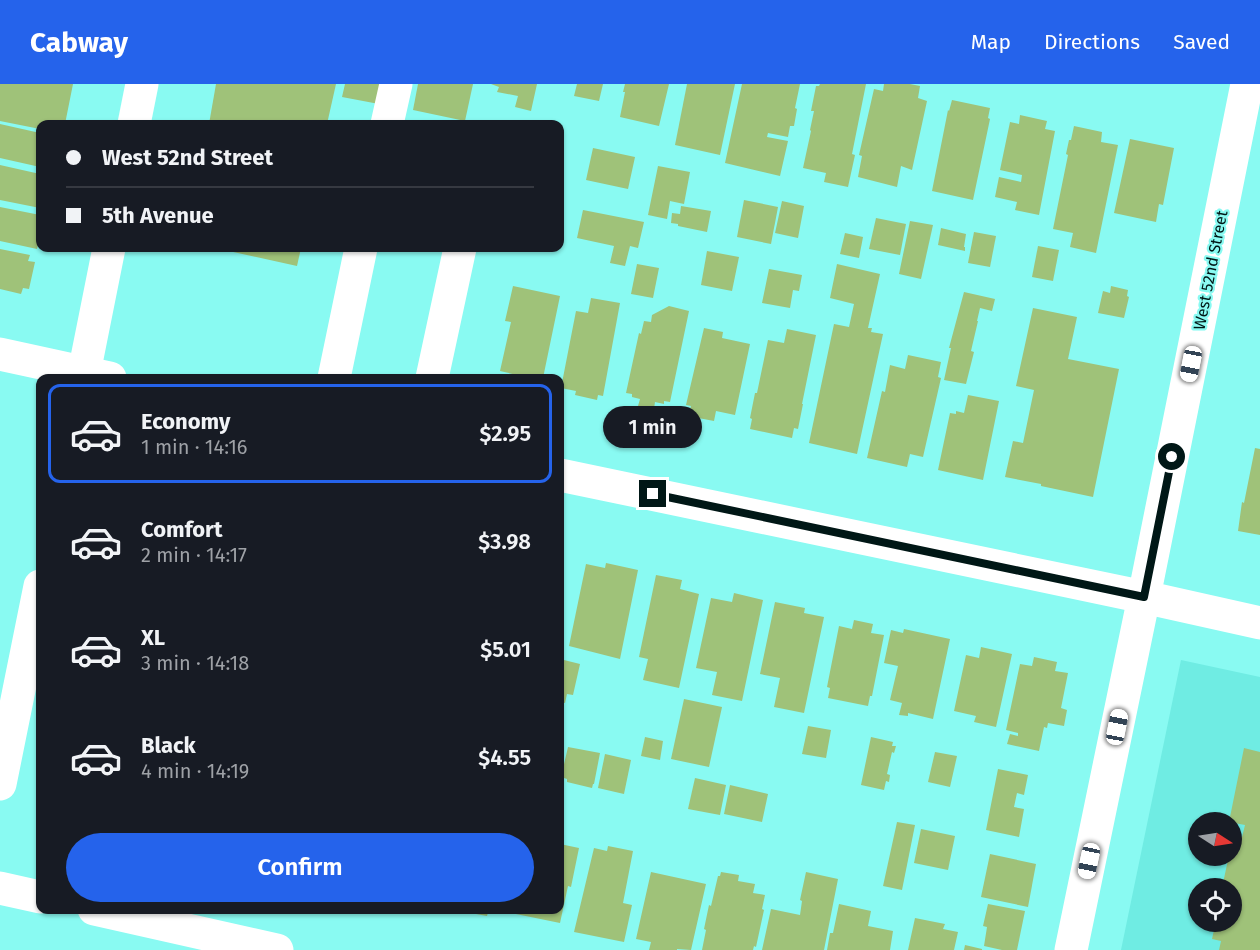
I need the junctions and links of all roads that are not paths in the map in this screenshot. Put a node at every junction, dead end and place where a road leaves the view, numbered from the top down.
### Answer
1 (142, 84) edge
2 (396, 84) edge
3 (1247, 84) edge
4 (135, 120) edge
5 (388, 120) edge
6 (108, 252) edge
7 (360, 252) edge
8 (459, 252) edge
9 (0, 354) edge
10 (84, 374) edge
11 (92, 374) edge
12 (335, 374) edge
13 (433, 374) edge
14 (564, 476) edge
15 (1144, 597) junction
16 (36, 606) edge
17 (1260, 623) edge
18 (0, 784) edge
19 (0, 888) edge
20 (36, 896) edge
21 (116, 914) edge
22 (277, 950) edge
23 (1071, 950) edge

1 - 4 street
2 - 5 street
3 - 15 street, West 52nd Street
6 - 11 street
7 - 12 street
8 - 13 street
9 - 10 street
14 - 15 street
15 - 17 street
15 - 23 street, West 52nd Street
16 - 18 street
19 - 20 street
21 - 22 street

